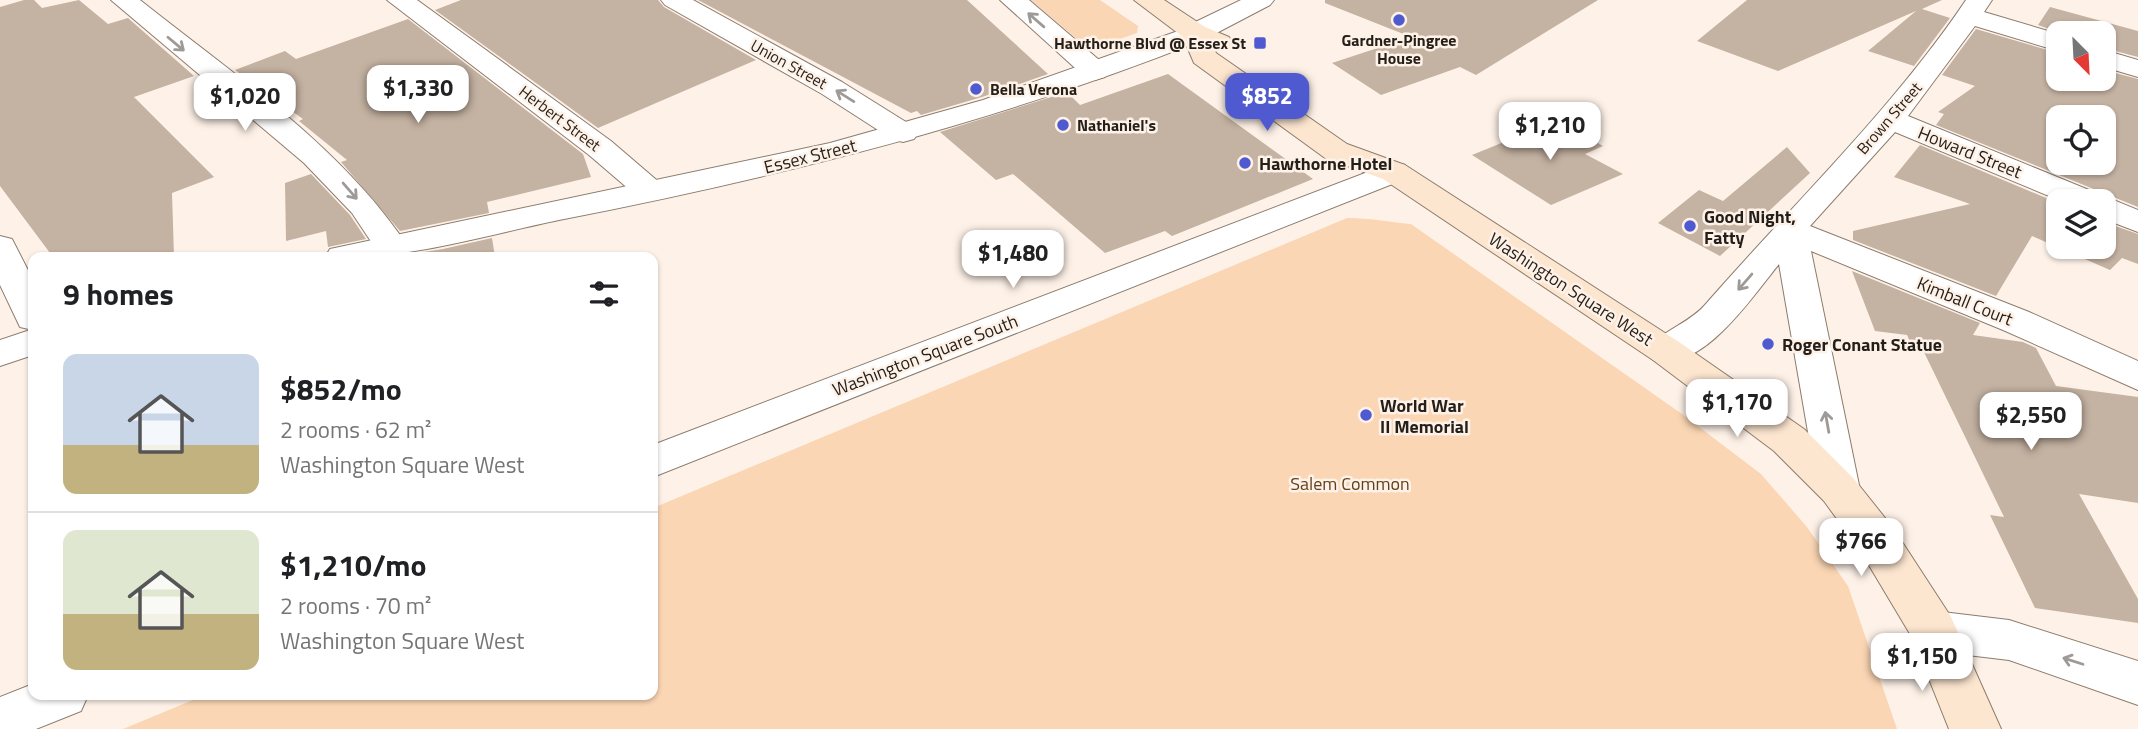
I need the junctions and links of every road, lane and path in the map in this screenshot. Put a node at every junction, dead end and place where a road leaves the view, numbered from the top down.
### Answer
1 (124, 0) edge
2 (400, 0) edge
3 (674, 0) edge
4 (1013, 0) edge
5 (1147, 0) edge
6 (1261, 0) edge
7 (1973, 8) edge
8 (1195, 33) junction
9 (2046, 38) edge
10 (2116, 62) edge
11 (2138, 69) edge
12 (1095, 71) junction
13 (1890, 119) junction
14 (903, 133) junction
15 (1394, 172) junction
16 (2060, 189) edge
17 (649, 190) junction
18 (2116, 212) edge
19 (2138, 222) edge
20 (1790, 230) junction
21 (390, 245) junction
22 (0, 246) edge
23 (362, 252) edge
24 (28, 307) edge
25 (28, 344) edge
26 (1666, 351) junction
27 (0, 353) edge
28 (2138, 376) edge
29 (658, 460) edge
30 (1839, 490) junction
31 (1934, 631) junction
32 (2138, 683) edge
33 (50, 700) edge
34 (0, 720) edge
35 (1975, 729) edge

1 -> 21 street
2 - 17 street, Herbert Street
14 -> 3 street, Union Street
12 -> 4 street
5 - 8 main road
6 - 8 street, Essex Street
7 - 9 street
7 - 13 street, Brown Street
8 - 12 street, Essex Street
8 - 15 main road, Washington Square West
10 - 11 street
12 - 14 street, Essex Street
13 - 16 street, Howard Street
13 - 20 street, Brown Street
14 - 17 street, Essex Street
15 - 26 main road, Washington Square West
15 - 29 street, Washington Square South
17 - 21 street, Essex Street
18 - 19 street
20 -> 26 street, Brown Street
20 - 28 street, Kimball Court
30 -> 20 street
21 - 23 street, Essex Street
22 - 24 street
25 - 27 street
26 - 30 main road, Washington Square West
30 - 31 main road, Washington Square West
32 -> 31 street
31 - 35 main road, Washington Square West
33 - 34 street

